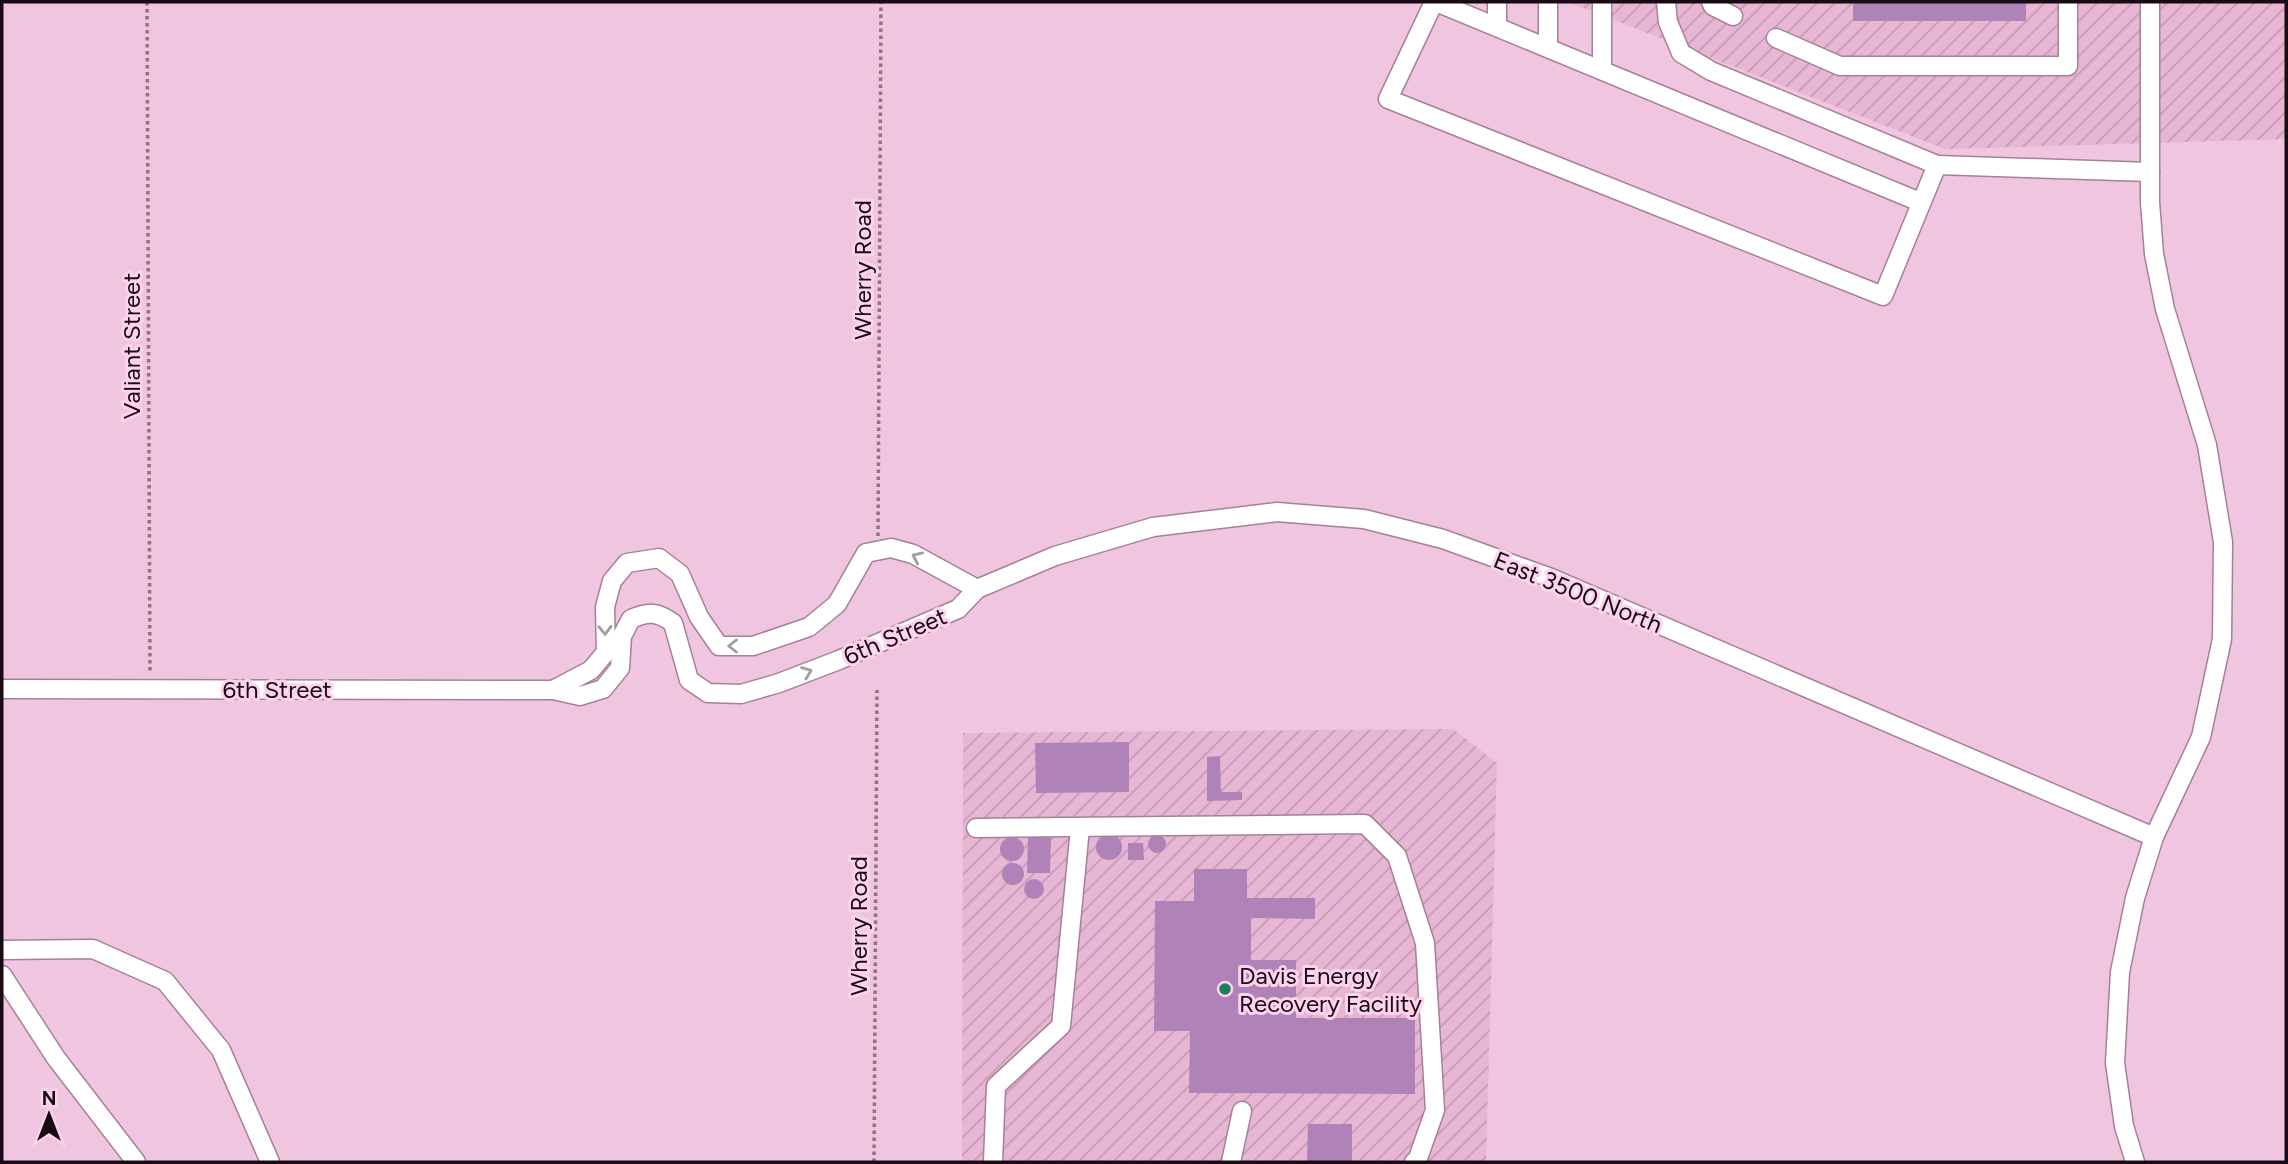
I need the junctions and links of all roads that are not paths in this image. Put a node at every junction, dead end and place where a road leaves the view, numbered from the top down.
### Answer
1 (1435, 2) edge
2 (1497, 2) edge
3 (1548, 2) edge
4 (1602, 2) edge
5 (1667, 2) edge
6 (1711, 2) edge
7 (2068, 2) edge
8 (2150, 2) edge
9 (1733, 16) dead end
10 (1497, 26) junction
11 (1776, 38) dead end
12 (1548, 47) junction
13 (1602, 70) junction
14 (1937, 165) junction
15 (2150, 172) junction
16 (1920, 202) junction
17 (977, 589) junction
18 (2, 689) edge
19 (553, 690) junction
20 (976, 828) dead end
21 (1080, 828) junction
22 (2154, 837) junction
23 (2, 950) edge
24 (2, 975) edge
25 (1241, 1111) dead end
26 (136, 1162) edge
27 (270, 1162) edge
28 (993, 1162) edge
29 (1231, 1162) edge
30 (1414, 1162) edge
31 (2135, 1162) edge

1 - 10 street
1 - 16 street
2 - 10 street
3 - 12 street
4 - 13 street
5 - 14 street
6 - 9 street
7 - 11 street
8 - 15 street
10 - 12 street
12 - 13 street
13 - 16 street
14 - 15 street
14 - 16 street
15 - 22 street
19 -> 17 street, 6th Street
17 -> 19 street, 6th Street
17 - 22 street, East 3500 North
18 - 19 street, 6th Street
20 - 21 street
21 - 28 street
21 - 30 street
22 - 31 street
23 - 27 street
24 - 26 street
25 - 29 street

